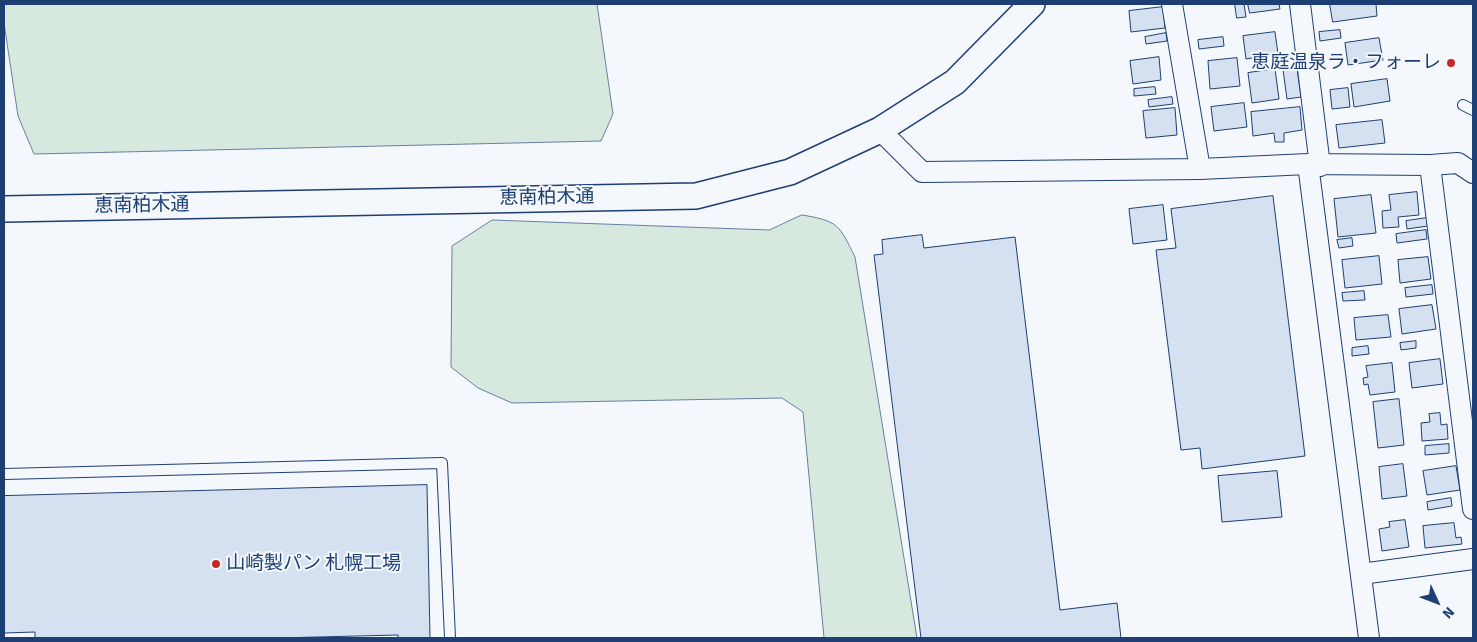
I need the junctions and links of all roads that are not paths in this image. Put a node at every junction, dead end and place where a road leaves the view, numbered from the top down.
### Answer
1 (1032, 4) edge
2 (1172, 4) edge
3 (1300, 4) edge
4 (1463, 105) dead end
5 (1473, 110) edge
6 (880, 130) junction
7 (1314, 165) junction
8 (1430, 165) junction
9 (1200, 169) junction
10 (1473, 173) edge
11 (4, 209) edge
12 (1470, 457) edge
13 (4, 474) edge
14 (1473, 509) edge
15 (1473, 559) edge
16 (1361, 574) junction
17 (450, 638) edge
18 (1369, 638) edge

1 - 6 street, 恵南柏木通
2 - 9 street
3 - 7 street
4 - 5 lane
6 - 9 street
6 - 11 street, 恵南柏木通
7 - 8 street
7 - 9 street
7 - 16 street
8 - 10 street
8 - 12 street
12 - 14 street
13 - 17 lane
15 - 16 street
16 - 18 street

